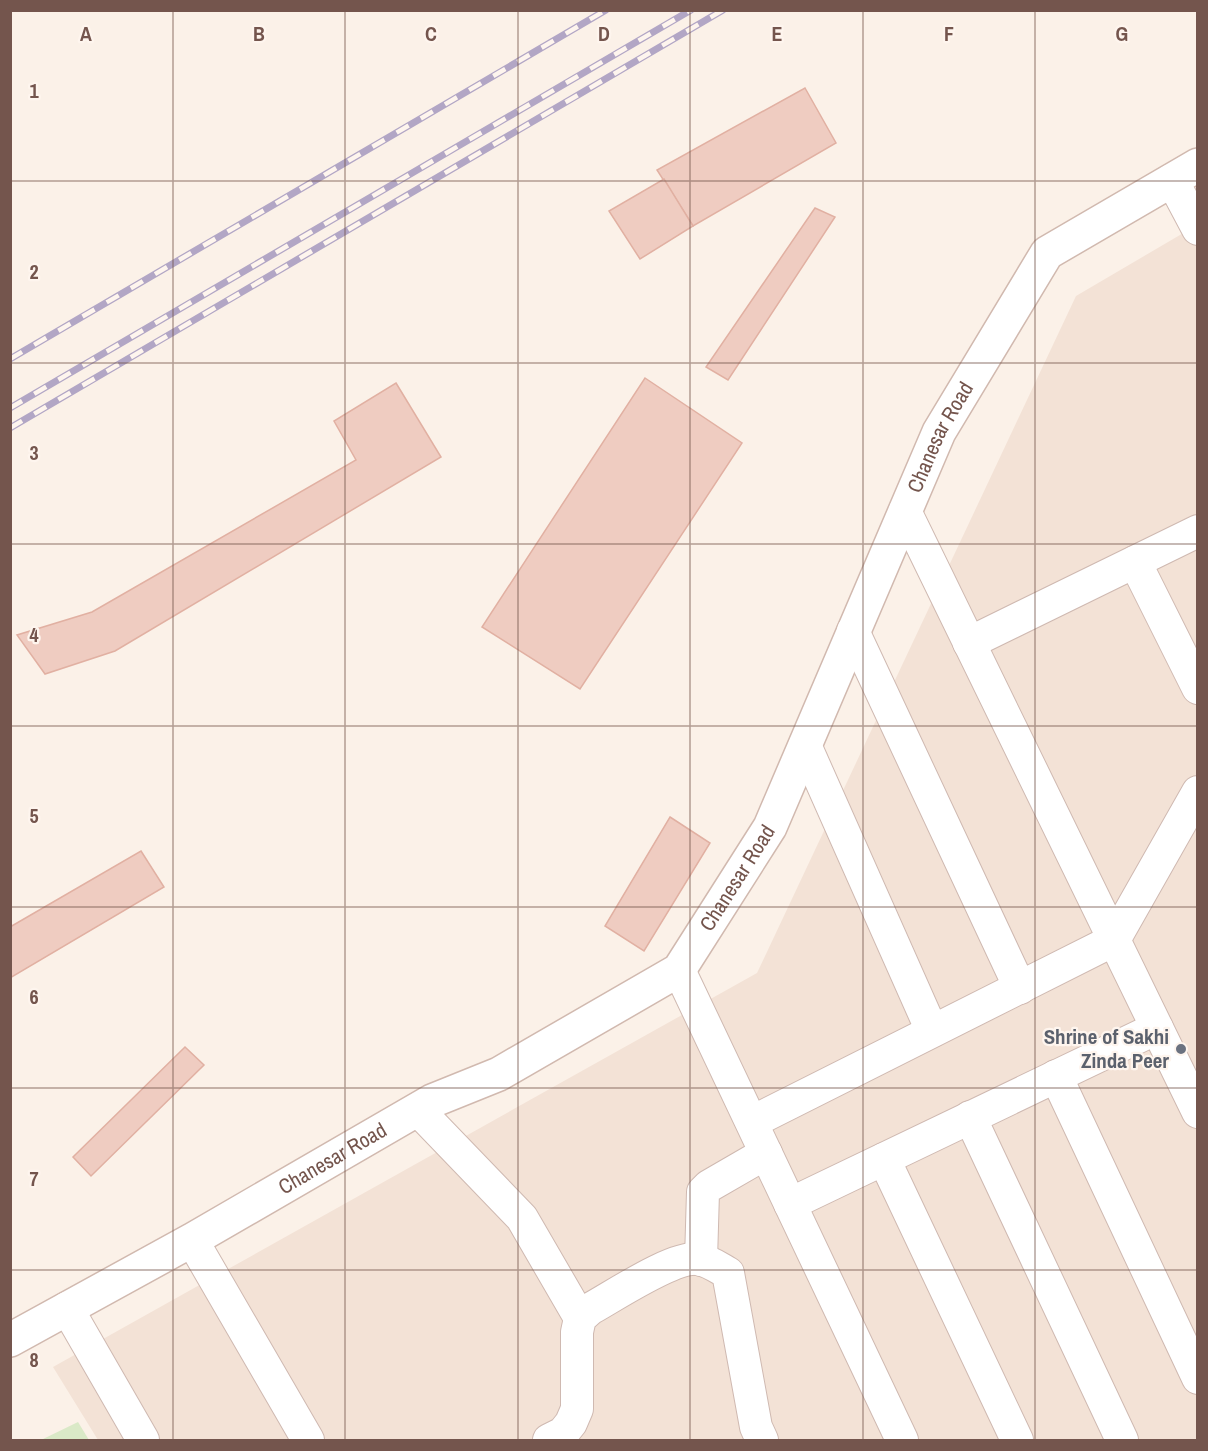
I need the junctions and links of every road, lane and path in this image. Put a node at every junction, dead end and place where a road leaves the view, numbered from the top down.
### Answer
1 (1185, 173) edge
2 (1197, 229) edge
3 (905, 511) junction
4 (1197, 531) edge
5 (1135, 562) junction
6 (853, 631) junction
7 (969, 643) junction
8 (1197, 688) edge
9 (805, 745) junction
10 (1197, 792) edge
11 (1114, 940) junction
12 (679, 970) junction
13 (1020, 988) junction
14 (1157, 1028) junction
15 (932, 1031) junction
16 (1056, 1076) junction
17 (419, 1111) junction
18 (1197, 1112) edge
19 (970, 1118) junction
20 (752, 1122) junction
21 (766, 1153) junction
22 (884, 1159) junction
23 (790, 1204) junction
24 (192, 1240) junction
25 (701, 1260) junction
26 (67, 1308) junction
27 (580, 1318) junction
28 (10, 1340) edge
29 (1197, 1378) edge
30 (566, 1435) edge
31 (143, 1440) edge
32 (308, 1440) edge
33 (762, 1440) edge
34 (903, 1440) edge
35 (1017, 1440) edge
36 (1122, 1440) edge

1 - 2 street
1 - 3 street, Chanesar Road
3 - 6 street, Chanesar Road
3 - 7 street
4 - 5 street
5 - 7 street
5 - 8 street
6 - 9 street, Chanesar Road
6 - 13 street
7 - 11 street
9 - 12 street, Chanesar Road
9 - 15 street
10 - 11 street
11 - 13 street
11 - 14 street
12 - 17 street, Chanesar Road
12 - 20 street
13 - 15 street
14 - 16 street
14 - 18 street
15 - 20 street
16 - 19 street
16 - 29 street
17 - 24 street, Chanesar Road
17 - 27 street
19 - 22 street
19 - 36 street
20 - 21 street
21 - 23 street
21 - 25 street
22 - 23 street
22 - 35 street
23 - 34 street
24 - 26 street, Chanesar Road
24 - 32 street
25 - 27 street
25 - 33 street
26 - 28 street, Chanesar Road
26 - 31 street
27 - 30 street

